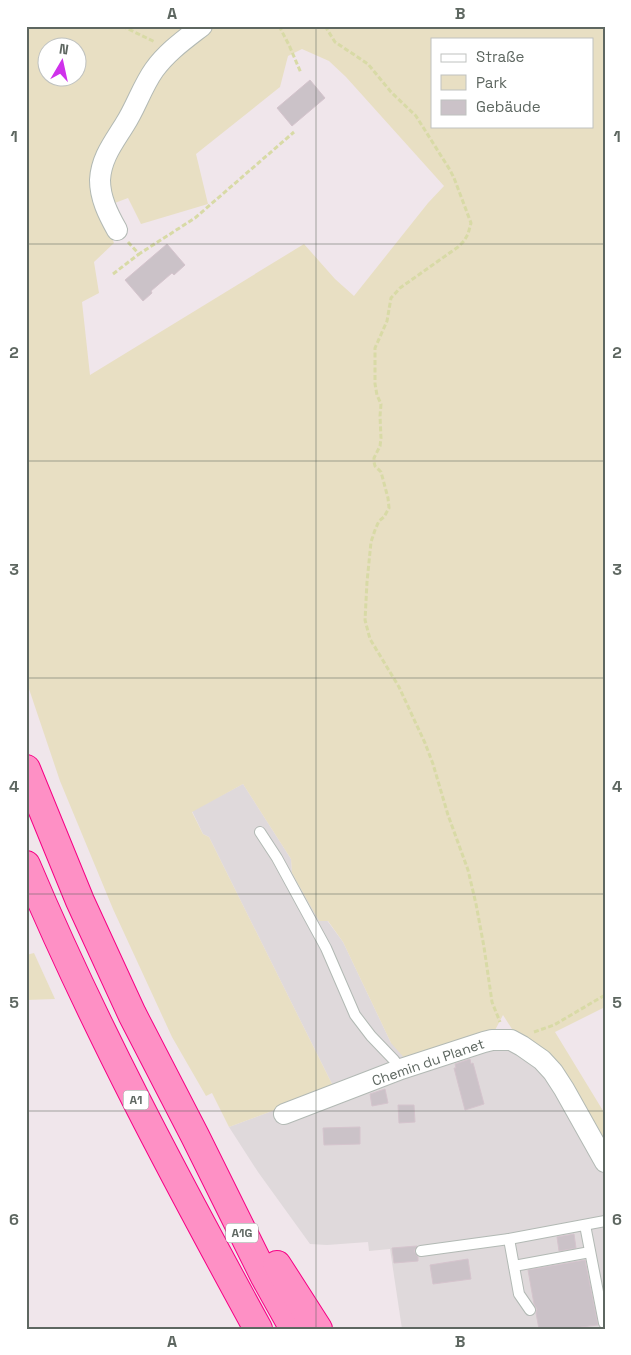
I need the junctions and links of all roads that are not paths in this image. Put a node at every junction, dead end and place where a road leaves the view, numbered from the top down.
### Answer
1 (202, 26) edge
2 (117, 230) road end
3 (26, 769) edge
4 (260, 832) dead end
5 (26, 865) edge
6 (401, 1069) junction
7 (284, 1114) dead end
8 (195, 1136) junction
9 (605, 1162) edge
10 (605, 1221) edge
11 (585, 1225) junction
12 (509, 1239) junction
13 (421, 1251) dead end
14 (590, 1252) junction
15 (514, 1266) junction
16 (530, 1310) dead end
17 (604, 1323) edge
18 (258, 1329) edge
19 (294, 1329) edge
20 (318, 1329) edge

1 - 2 street
3 - 8 highway, A1
4 - 6 lane
5 - 18 highway, A1
6 - 7 street, Chemin du Planet
6 - 9 street, Chemin du Planet
8 - 19 highway, A1G
8 - 20 highway, A1
10 - 11 lane
11 - 12 lane
11 - 14 lane
12 - 13 lane
12 - 15 lane
14 - 15 lane
14 - 17 lane
15 - 16 lane

